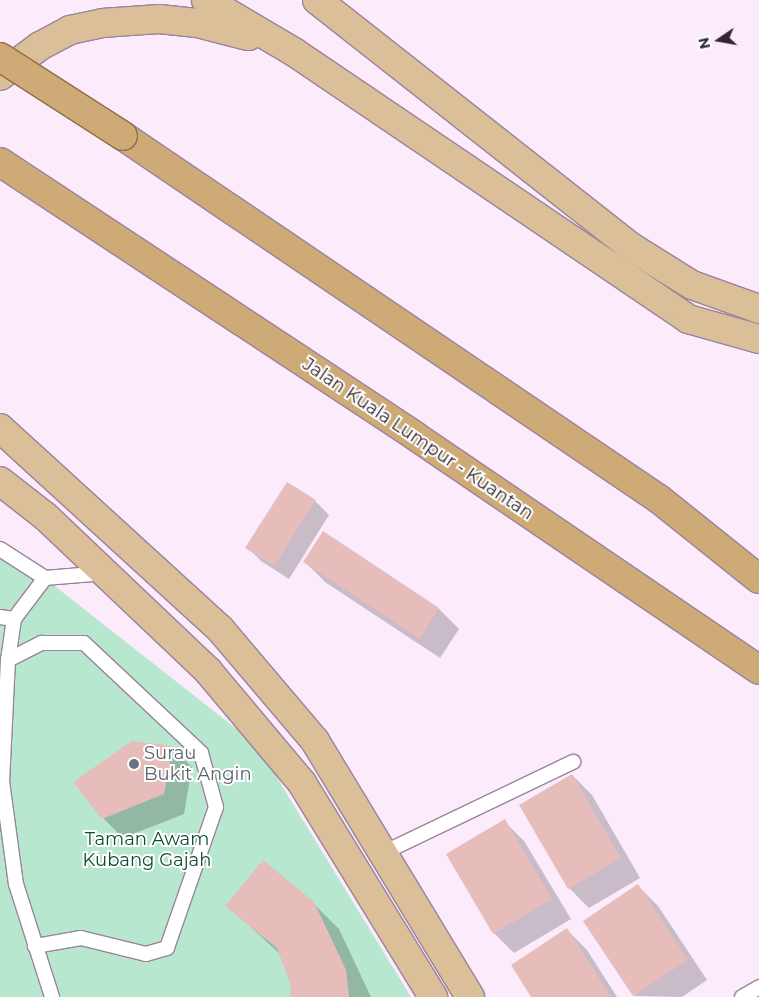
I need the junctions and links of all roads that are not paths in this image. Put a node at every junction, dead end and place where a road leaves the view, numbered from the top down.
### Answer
1 (206, 0) edge
2 (233, 0) edge
3 (317, 0) edge
4 (294, 52) junction
5 (0, 57) edge
6 (0, 76) edge
7 (0, 162) edge
8 (759, 309) edge
9 (759, 339) edge
10 (0, 428) edge
11 (0, 481) edge
12 (0, 548) edge
13 (105, 573) junction
14 (45, 578) junction
15 (759, 579) edge
16 (7, 618) edge
17 (8, 660) junction
18 (756, 673) edge
19 (3, 690) edge
20 (573, 762) dead end
21 (383, 853) junction
22 (35, 946) junction
23 (759, 987) edge
24 (52, 997) edge
25 (433, 997) edge
26 (470, 997) edge
27 (742, 997) edge

1 - 4 main road
2 - 4 main road
3 - 8 main road
4 - 6 main road
4 - 9 main road
5 - 15 highway, bridge
7 - 18 highway, Jalan Kuala Lumpur - Kuantan
10 - 21 main road
11 - 13 main road
12 - 14 lane
13 - 14 lane
13 - 25 main road
14 - 16 lane
16 - 17 lane
17 - 19 lane
17 - 22 lane
19 - 22 lane
20 - 21 lane
21 - 26 main road
22 - 24 lane
23 - 27 lane

